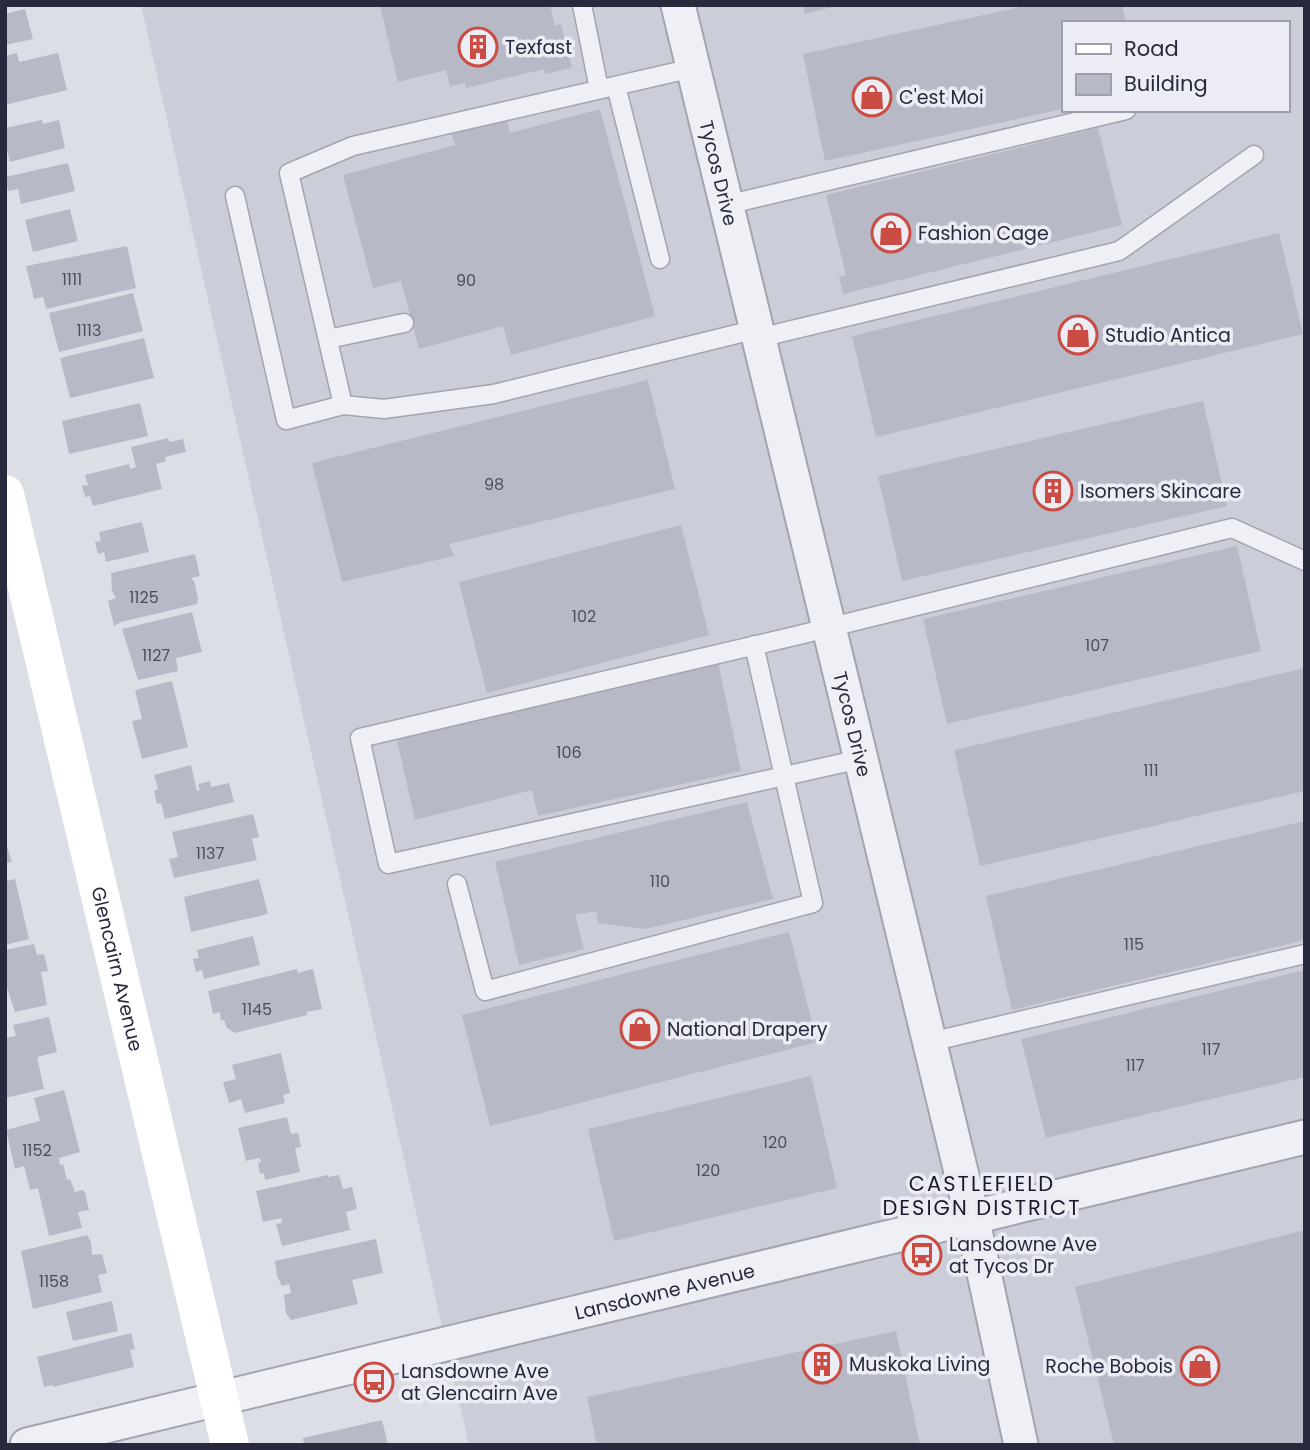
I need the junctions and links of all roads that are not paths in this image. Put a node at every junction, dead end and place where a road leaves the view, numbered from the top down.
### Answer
1 (582, 5) edge
2 (678, 5) edge
3 (693, 68) junction
4 (608, 87) junction
5 (1118, 112) edge
6 (1254, 155) dead end
7 (235, 197) dead end
8 (726, 205) junction
9 (660, 259) dead end
10 (404, 323) dead end
11 (758, 333) junction
12 (328, 340) junction
13 (343, 405) junction
14 (5, 494) edge
15 (1305, 561) edge
16 (829, 627) junction
17 (754, 645) junction
18 (861, 759) junction
19 (784, 776) junction
20 (457, 884) dead end
21 (1305, 954) edge
22 (930, 1042) junction
23 (1305, 1137) edge
24 (972, 1217) junction
25 (219, 1399) junction
26 (27, 1445) edge
27 (230, 1445) edge
28 (1021, 1445) edge

1 - 4 lane
2 - 3 street, Tycos Drive
3 - 4 lane
3 - 8 street, Tycos Drive
4 - 9 lane
4 - 12 lane
5 - 8 lane
6 - 11 lane
7 - 13 lane
8 - 11 street, Tycos Drive
10 - 12 lane
11 - 13 lane
11 - 16 street, Tycos Drive
12 - 13 lane
14 - 25 street, Glencairn Avenue
15 - 16 lane
16 - 17 lane
16 - 18 street, Tycos Drive
17 - 19 lane
17 - 19 lane
18 - 19 lane
18 - 22 street, Tycos Drive
19 - 20 lane
21 - 22 lane
22 - 24 street, Tycos Drive
23 - 24 street, Lansdowne Avenue
24 - 25 street, Lansdowne Avenue
24 - 28 street, Tycos Drive
25 - 26 street, Lansdowne Avenue
25 - 27 street, Glencairn Avenue

